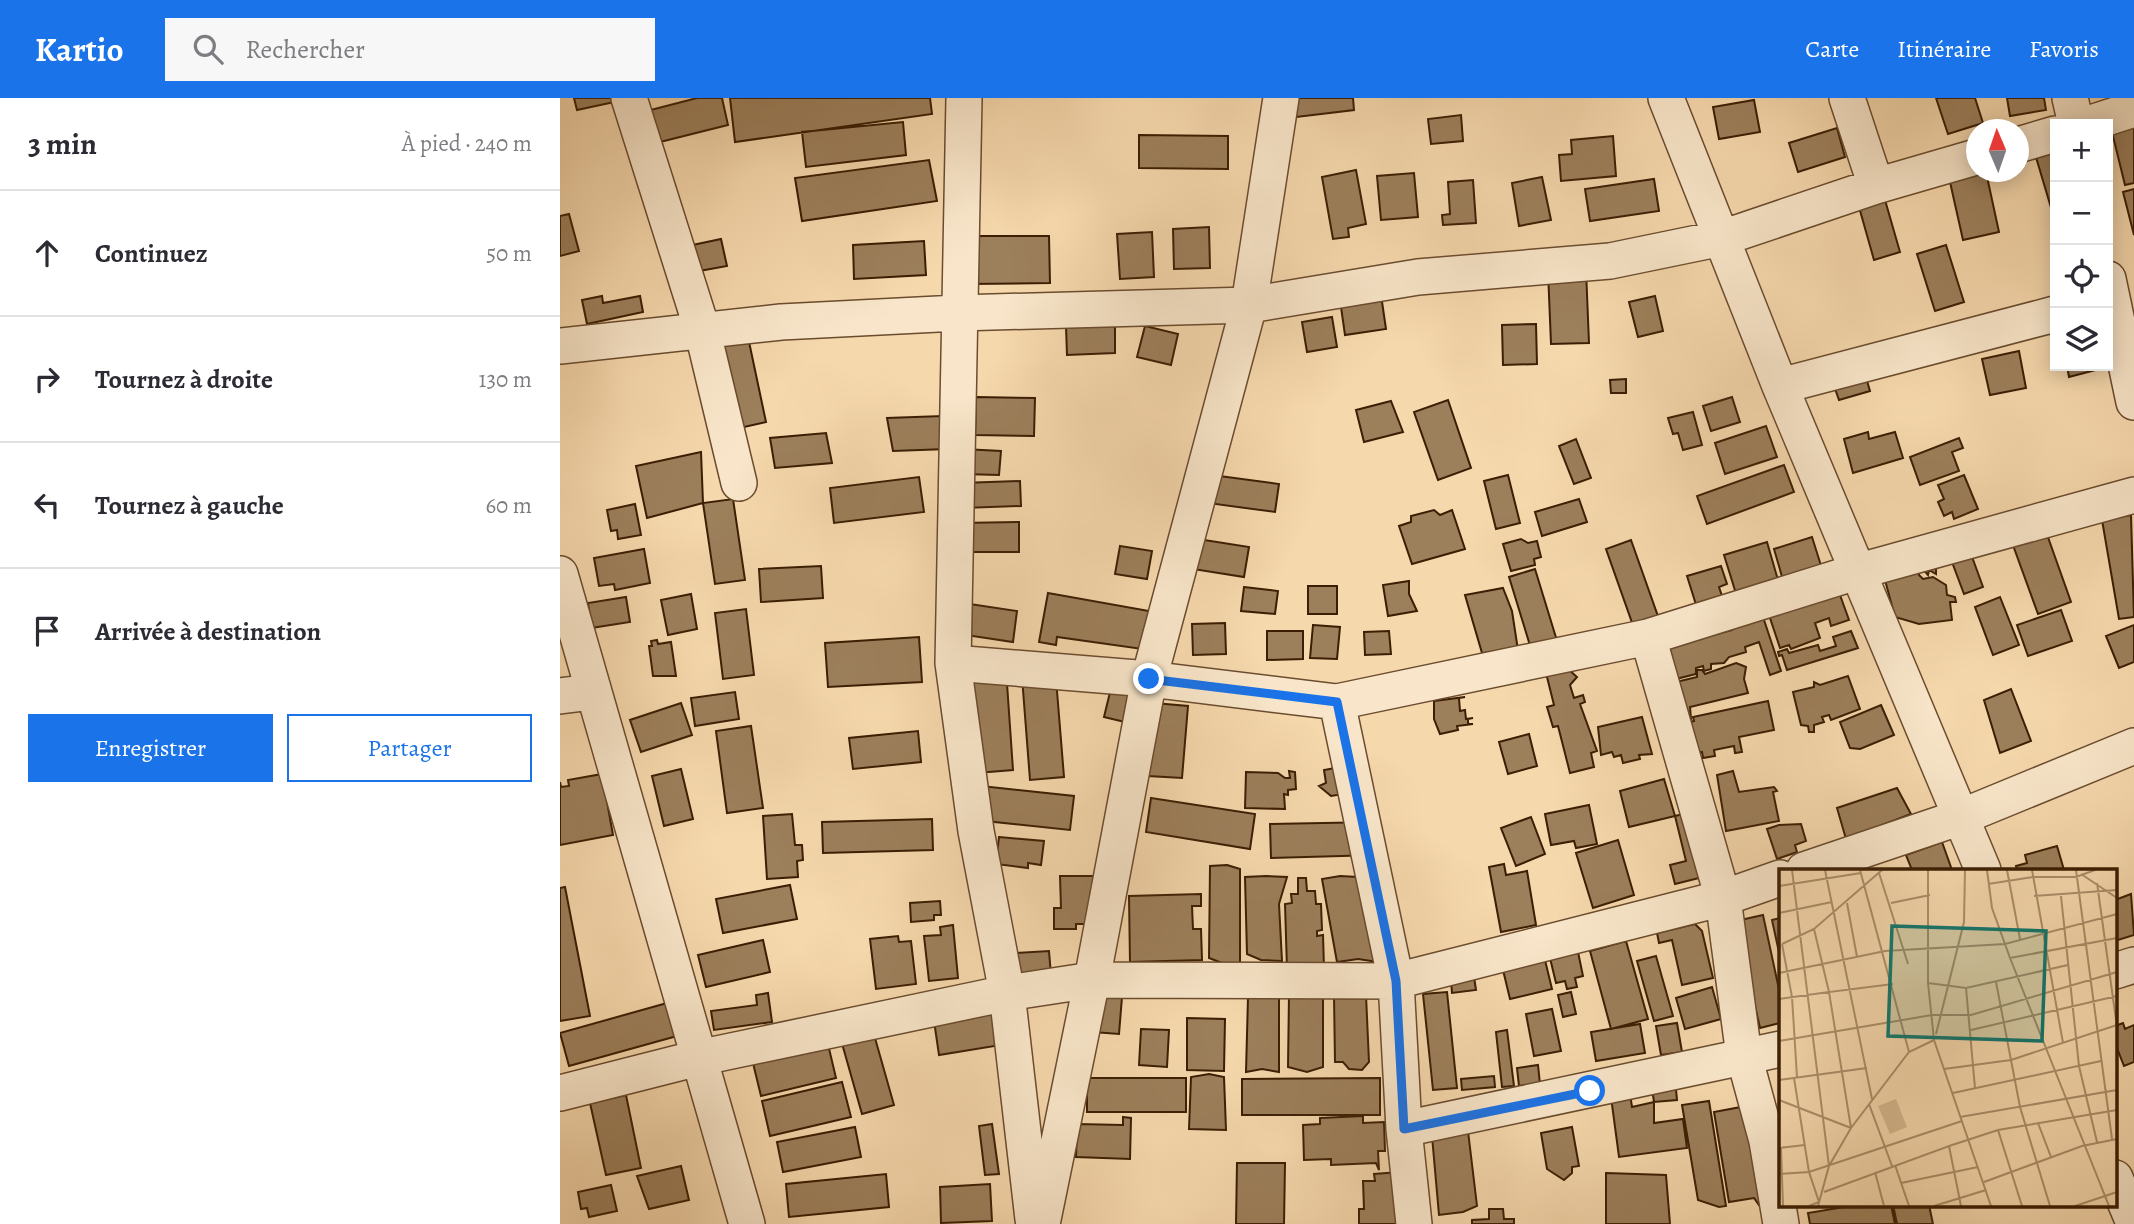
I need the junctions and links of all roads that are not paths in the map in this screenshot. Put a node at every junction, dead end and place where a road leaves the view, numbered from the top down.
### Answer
1 (629, 98) edge
2 (964, 98) edge
3 (1280, 98) edge
4 (1666, 98) edge
5 (1847, 98) edge
6 (2070, 98) edge
7 (2134, 108) edge
8 (2075, 119) edge
9 (2102, 119) edge
10 (2050, 135) edge
11 (2029, 142) edge
12 (1966, 160) edge
13 (1876, 186) junction
14 (1721, 238) junction
15 (2115, 293) edge
16 (1249, 304) junction
17 (958, 313) junction
18 (2050, 315) edge
19 (702, 329) junction
20 (560, 346) edge
21 (1780, 386) junction
22 (2134, 402) edge
23 (739, 483) dead end
24 (2134, 495) edge
25 (1856, 572) junction
26 (560, 574) edge
27 (1648, 637) junction
28 (953, 663) junction
29 (1149, 679) junction
30 (576, 694) edge
31 (1337, 702) junction
32 (2134, 746) edge
33 (1961, 817) junction
34 (1807, 869) edge
35 (1983, 869) edge
36 (1779, 878) edge
37 (1723, 898) junction
38 (2134, 965) edge
39 (2116, 971) edge
40 (1092, 981) junction
41 (1396, 981) junction
42 (1007, 993) junction
43 (1779, 1049) edge
44 (1744, 1056) junction
45 (698, 1058) junction
46 (560, 1093) edge
47 (1404, 1129) junction
48 (2116, 1180) edge
49 (2134, 1223) edge
50 (747, 1224) edge
51 (1033, 1224) edge
52 (1042, 1224) edge
53 (1414, 1224) edge
54 (1781, 1224) edge

1 - 19 street
2 - 17 street
3 - 16 street
4 - 14 street
5 - 13 street
6 - 8 street
7 - 9 street
10 - 11 street
12 - 13 street
13 - 14 street
14 - 16 street
14 - 21 street
15 - 22 street
16 - 17 street
16 - 29 street
17 - 19 street
17 - 28 street
18 - 21 street
19 - 20 street
19 - 23 street
21 - 25 street
24 - 25 street
25 - 27 street
25 - 33 street
26 - 30 street
27 - 31 street
27 - 37 street
28 - 29 street
28 - 42 street
29 - 31 street
29 - 40 street
30 - 45 street
31 - 41 street
32 - 33 street
33 - 34 street
33 - 35 street
36 - 37 street
37 - 41 street
37 - 44 street
38 - 39 street
40 - 41 street
40 - 42 street
40 - 52 street
41 - 47 street
42 - 45 street
42 - 51 street
43 - 44 street
44 - 47 street
44 - 54 street
45 - 46 street
45 - 50 street
47 - 53 street
48 - 49 street

